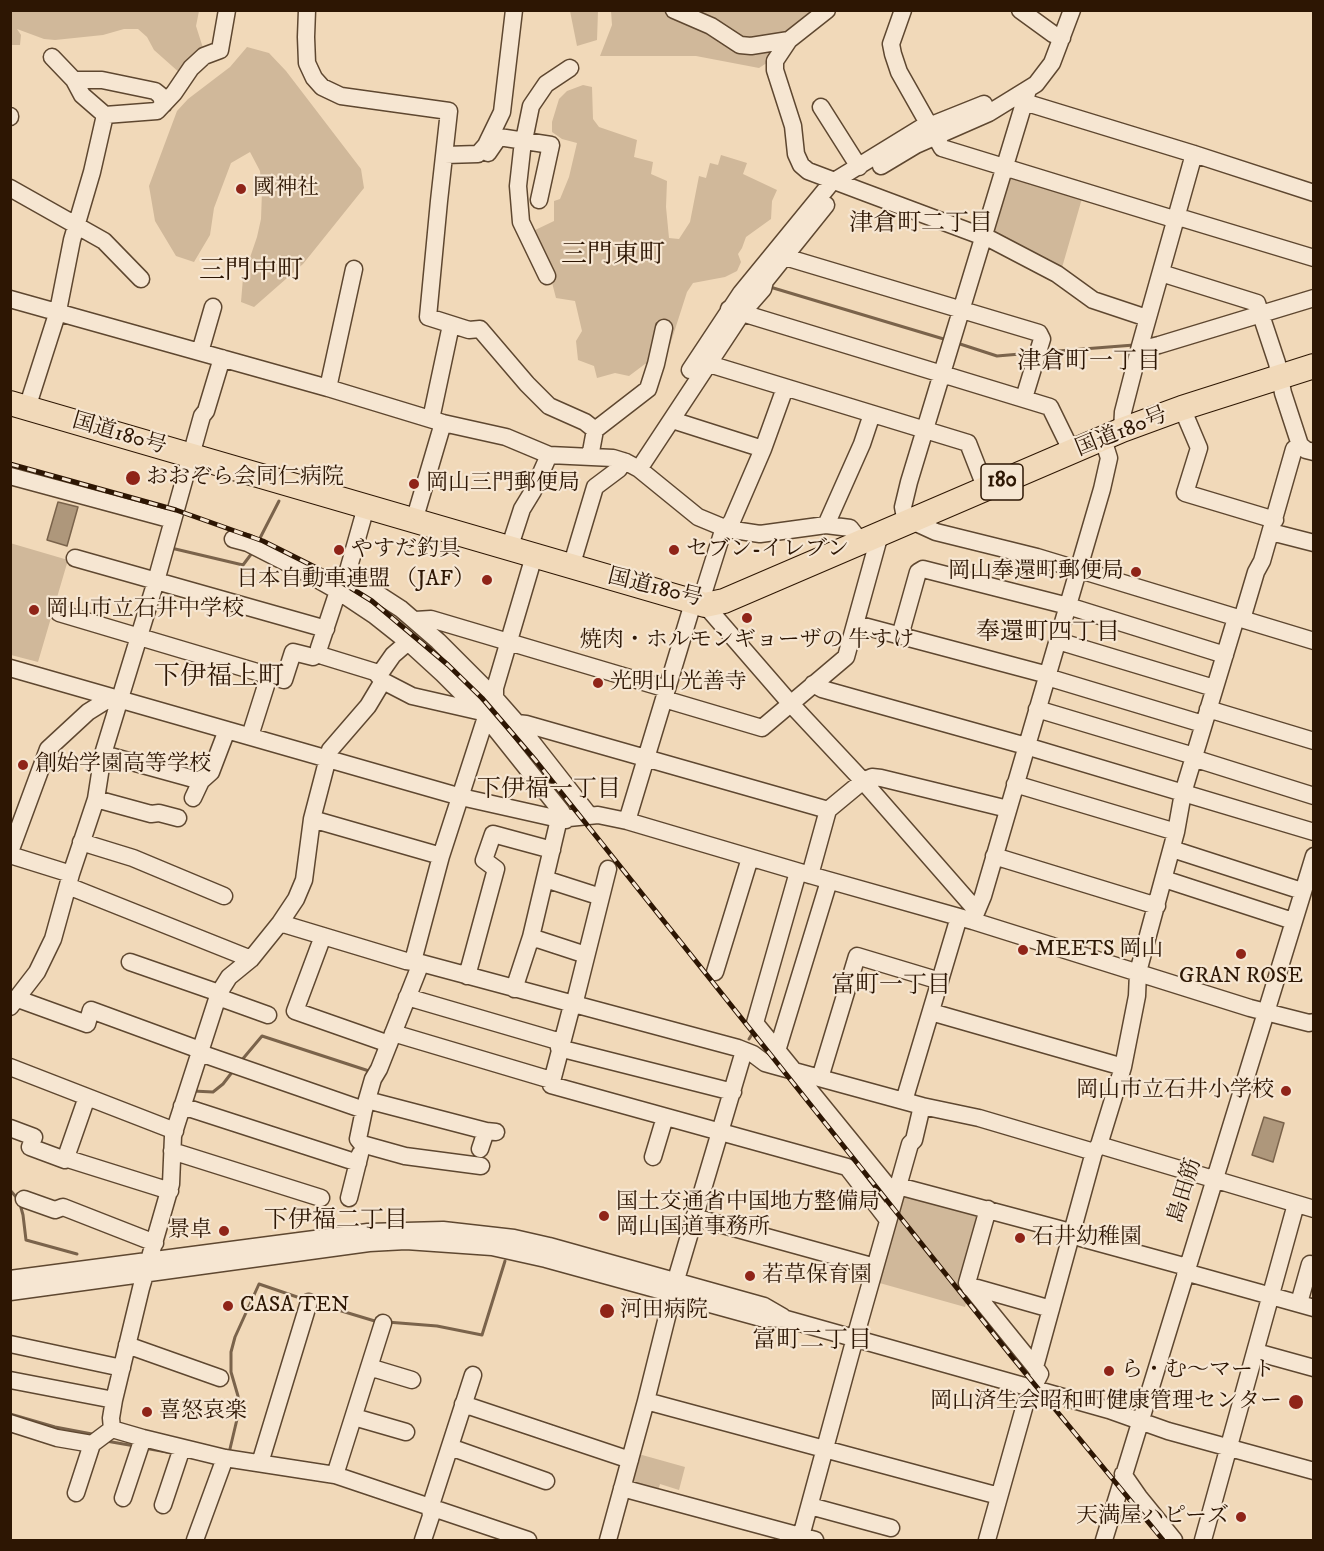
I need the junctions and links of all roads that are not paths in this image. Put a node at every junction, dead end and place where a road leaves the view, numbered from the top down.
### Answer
1 (227, 10) edge
2 (307, 10) edge
3 (514, 10) edge
4 (674, 10) edge
5 (827, 10) edge
6 (903, 10) edge
7 (1020, 10) edge
8 (1061, 10) edge
9 (1072, 10) edge
10 (1057, 36) junction
11 (789, 40) junction
12 (52, 57) dead end
13 (570, 68) dead end
14 (74, 80) junction
15 (1026, 96) junction
16 (164, 104) junction
17 (821, 107) dead end
18 (105, 115) junction
19 (931, 130) junction
20 (524, 141) junction
21 (478, 154) junction
22 (1194, 154) junction
23 (445, 155) junction
24 (1004, 166) junction
25 (859, 167) junction
26 (842, 183) junction
27 (10, 188) edge
28 (1314, 194) edge
29 (539, 200) dead end
30 (826, 205) dead end
31 (1176, 218) junction
32 (76, 227) junction
33 (983, 237) junction
34 (780, 256) junction
35 (1314, 258) edge
36 (354, 269) dead end
37 (1161, 273) junction
38 (547, 276) dead end
39 (141, 279) dead end
40 (1314, 298) edge
41 (10, 299) edge
42 (213, 307) dead end
43 (1260, 309) junction
44 (961, 310) junction
45 (58, 311) junction
46 (735, 311) junction
47 (1147, 318) junction
48 (450, 325) junction
49 (664, 328) dead end
50 (1140, 345) junction
51 (201, 348) junction
52 (708, 355) junction
53 (222, 358) junction
54 (1314, 366) edge
55 (690, 369) dead end
56 (942, 374) junction
57 (1280, 378) junction
58 (329, 385) junction
59 (785, 388) junction
60 (1024, 398) junction
61 (19, 405) edge
62 (1182, 408) junction
63 (872, 414) junction
64 (434, 417) junction
65 (672, 420) junction
66 (925, 430) junction
67 (1113, 434) junction
68 (592, 446) junction
69 (763, 449) junction
70 (1308, 449) edge
71 (1072, 452) junction
72 (549, 455) junction
73 (191, 456) junction
74 (629, 464) junction
75 (10, 476) edge
76 (986, 489) junction
77 (366, 507) junction
78 (173, 520) junction
79 (414, 521) junction
80 (909, 522) junction
81 (826, 525) junction
82 (1273, 526) junction
83 (727, 529) junction
84 (871, 538) junction
85 (233, 539) dead end
86 (1314, 543) edge
87 (509, 549) junction
88 (534, 556) junction
89 (75, 558) dead end
90 (571, 567) junction
91 (1079, 570) junction
92 (347, 574) junction
93 (156, 580) junction
94 (338, 591) junction
95 (699, 604) junction
96 (1068, 606) junction
97 (59, 613) dead end
98 (1239, 618) junction
99 (415, 620) junction
100 (856, 624) junction
101 (326, 629) junction
102 (139, 636) junction
103 (900, 636) junction
104 (1058, 641) junction
105 (1314, 641) edge
106 (408, 642) junction
107 (509, 642) junction
108 (320, 653) junction
109 (1225, 655) junction
110 (10, 668) edge
111 (269, 676) junction
112 (1048, 676) junction
113 (381, 678) junction
114 (813, 684) junction
115 (1214, 688) junction
116 (665, 694) junction
117 (116, 698) junction
118 (495, 698) junction
119 (790, 703) junction
120 (1037, 709) junction
121 (484, 715) junction
122 (1205, 717) junction
123 (517, 723) junction
124 (227, 730) junction
125 (250, 736) junction
126 (1314, 741) edge
127 (1026, 746) junction
128 (103, 754) junction
129 (1193, 757) junction
130 (646, 758) junction
131 (327, 759) junction
132 (201, 781) junction
133 (862, 781) junction
134 (1015, 784) junction
135 (1183, 793) junction
136 (1314, 796) edge
137 (461, 797) junction
138 (193, 798) dead end
139 (96, 799) junction
140 (1008, 809) junction
141 (828, 810) junction
142 (589, 815) junction
143 (178, 818) dead end
144 (312, 819) junction
145 (563, 820) junction
146 (627, 821) junction
147 (1176, 832) junction
148 (1314, 832) edge
149 (81, 842) junction
150 (1172, 849) junction
151 (552, 850) junction
152 (10, 854) edge
153 (441, 856) junction
154 (994, 856) junction
155 (1314, 856) edge
156 (750, 858) junction
157 (608, 869) dead end
158 (804, 874) junction
159 (545, 879) junction
160 (1164, 879) junction
161 (70, 880) junction
162 (830, 881) junction
163 (1302, 891) junction
164 (224, 896) dead end
165 (601, 897) junction
166 (1157, 906) junction
167 (969, 916) junction
168 (1293, 921) junction
169 (280, 923) junction
170 (323, 936) junction
171 (531, 937) junction
172 (585, 955) junction
173 (251, 959) junction
174 (130, 962) dead end
175 (417, 962) junction
176 (715, 972) dead end
177 (1138, 972) junction
178 (467, 976) junction
179 (940, 981) junction
180 (514, 989) junction
181 (219, 995) junction
182 (407, 997) junction
183 (14, 1003) edge
184 (573, 1005) junction
185 (931, 1012) junction
186 (1264, 1012) junction
187 (268, 1015) dead end
188 (1313, 1021) edge
189 (391, 1039) junction
190 (560, 1045) junction
191 (744, 1051) junction
192 (777, 1051) junction
193 (200, 1052) junction
194 (10, 1067) edge
195 (1122, 1067) junction
196 (793, 1070) junction
197 (820, 1077) junction
198 (551, 1080) junction
199 (732, 1092) junction
200 (87, 1097) junction
201 (904, 1101) junction
202 (365, 1105) junction
203 (182, 1106) junction
204 (922, 1106) junction
205 (665, 1117) junction
206 (10, 1128) edge
207 (175, 1131) junction
208 (721, 1133) junction
209 (362, 1144) junction
210 (480, 1149) dead end
211 (1097, 1149) junction
212 (172, 1151) junction
213 (653, 1157) dead end
214 (65, 1160) junction
215 (358, 1163) junction
216 (481, 1166) dead end
217 (1214, 1179) junction
218 (897, 1190) junction
219 (170, 1191) junction
220 (321, 1198) dead end
221 (349, 1198) dead end
222 (24, 1199) dead end
223 (1296, 1204) junction
224 (988, 1209) junction
225 (1314, 1209) edge
226 (694, 1217) junction
227 (888, 1220) junction
228 (1072, 1234) junction
229 (155, 1243) junction
230 (1310, 1264) dead end
231 (147, 1267) junction
232 (875, 1267) junction
233 (1186, 1269) junction
234 (88, 1275) junction
235 (10, 1279) edge
236 (674, 1287) junction
237 (970, 1288) junction
238 (11, 1292) edge
239 (1271, 1296) junction
240 (309, 1302) dead end
241 (10, 1303) edge
242 (1306, 1305) edge
243 (1051, 1309) junction
244 (383, 1323) dead end
245 (855, 1338) junction
246 (10, 1344) edge
247 (127, 1345) junction
248 (1256, 1352) junction
249 (369, 1367) junction
250 (1035, 1367) junction
251 (122, 1368) junction
252 (1314, 1368) edge
253 (473, 1375) dead end
254 (220, 1378) dead end
255 (10, 1380) edge
256 (411, 1380) dead end
257 (1031, 1388) junction
258 (114, 1400) junction
259 (646, 1401) junction
260 (463, 1404) junction
261 (354, 1417) junction
262 (1139, 1421) junction
263 (10, 1423) edge
264 (406, 1432) dead end
265 (100, 1437) junction
266 (141, 1444) junction
267 (450, 1447) junction
268 (1227, 1447) junction
269 (825, 1450) junction
270 (180, 1452) junction
271 (630, 1460) junction
272 (224, 1461) junction
273 (260, 1463) junction
274 (1314, 1471) edge
275 (1123, 1474) junction
276 (335, 1476) junction
277 (546, 1481) dead end
278 (622, 1488) junction
279 (76, 1493) dead end
280 (999, 1496) junction
281 (123, 1498) dead end
282 (163, 1505) dead end
283 (810, 1506) junction
284 (430, 1512) junction
285 (891, 1528) dead end
286 (805, 1539) edge
287 (195, 1540) edge
288 (423, 1540) edge
289 (528, 1540) edge
290 (608, 1540) edge
291 (987, 1540) edge
292 (1104, 1540) edge
293 (1174, 1540) edge
294 (1203, 1540) edge

1 - 16 street
2 - 23 street
3 - 21 street
4 - 11 street
5 - 11 street
6 - 19 street
7 - 10 street
8 - 10 street
9 - 10 street
10 - 15 street
10 - 19 street
11 - 26 street
12 - 14 street
13 - 20 street
14 - 16 street
14 - 18 street
15 - 19 street
15 - 22 street
15 - 24 street
16 - 18 street
17 - 25 street
18 - 32 street
19 - 24 street
19 - 25 street
19 - 26 street
20 - 21 street
20 - 29 street
20 - 38 street
21 - 23 street
22 - 28 street
22 - 31 street
23 - 48 street
24 - 31 street
24 - 33 street
25 - 26 street
26 - 33 street
26 - 34 street
27 - 32 street
30 - 34 street
31 - 35 street
31 - 37 street
32 - 39 street
32 - 45 street
33 - 44 street
33 - 47 street
34 - 44 street
34 - 46 street
34 - 46 street
36 - 58 street
37 - 43 street
37 - 47 street
40 - 43 street
41 - 45 street
42 - 51 street
43 - 50 street
43 - 57 street
44 - 56 street
44 - 60 street
45 - 51 street
45 - 61 street
46 - 52 street
46 - 56 street
47 - 50 street
48 - 64 street
48 - 68 street
49 - 68 street
50 - 67 street
51 - 53 street
52 - 55 street
52 - 59 street
52 - 65 street
53 - 58 street
53 - 73 street
54 - 57 highway, 国道180号 / 180
56 - 60 street
56 - 66 street
57 - 62 highway, 国道180号 / 180
57 - 70 street
58 - 64 street
59 - 63 street
59 - 69 street
60 - 71 street
61 - 73 highway, 国道180号
62 - 67 highway, 国道180号 / 180
62 - 82 street
63 - 66 street
63 - 81 street
64 - 72 street
64 - 79 street
65 - 69 street
65 - 74 street
66 - 76 street
66 - 80 street
67 - 71 highway, 国道180号 / 180
67 - 91 street
68 - 72 street
68 - 74 street
69 - 83 street
70 - 82 street
71 - 76 highway, 国道180号 / 180
72 - 87 street
73 - 77 highway, 国道180号
73 - 78 street
74 - 83 street
74 - 90 street
75 - 78 street
76 - 80 highway, 国道180号 / 180
77 - 79 highway, 国道180号
77 - 92 street
78 - 93 street
79 - 87 highway, 国道180号
80 - 84 highway, 国道180号 / 180
80 - 91 street
81 - 83 street
81 - 84 street
82 - 86 street
82 - 98 street
83 - 95 street
84 - 95 highway, 国道180号 / 180
84 - 100 street
85 - 94 street
87 - 88 highway, 国道180号
88 - 90 highway, 国道180号
88 - 107 street
89 - 93 street
90 - 95 highway, 国道180号
91 - 96 street
91 - 98 street
92 - 94 street
92 - 99 street
93 - 101 street
93 - 102 street
94 - 101 street
94 - 106 street
95 - 116 street
95 - 119 street
96 - 103 street
96 - 104 street
96 - 109 street
97 - 102 street
98 - 105 street
98 - 109 street
99 - 107 street
99 - 118 street
100 - 103 street
100 - 114 street
101 - 108 street
102 - 111 street
102 - 117 street
103 - 112 street
104 - 112 street
104 - 115 street
106 - 113 street
106 - 121 street
107 - 116 street
107 - 118 street
108 - 111 street
108 - 113 street
109 - 115 street
110 - 117 street
111 - 125 street
112 - 120 street
112 - 122 street
113 - 121 street
113 - 131 street
114 - 119 street
114 - 127 street
115 - 122 street
116 - 119 street
116 - 130 street
117 - 124 street
117 - 128 street
117 - 152 street
118 - 121 street
118 - 123 street
119 - 133 street
120 - 127 street
120 - 129 street
121 - 137 street
121 - 145 street
122 - 126 street
122 - 129 street
123 - 130 street
123 - 142 street
124 - 125 street
124 - 132 street
125 - 131 street
127 - 134 street
127 - 135 street
128 - 132 street
128 - 139 street
129 - 135 street
129 - 136 street
130 - 141 street
130 - 146 street
131 - 137 street
131 - 144 street
132 - 138 street
133 - 140 street
133 - 141 street
133 - 167 street
134 - 140 street
134 - 147 street
135 - 147 street
135 - 148 street
137 - 145 street
137 - 153 street
139 - 143 street
139 - 149 street
140 - 154 street
141 - 158 street
142 - 145 street
142 - 146 street
144 - 153 street
144 - 169 street
145 - 151 street
146 - 156 street
147 - 150 street
149 - 161 street
149 - 164 street
150 - 160 street
150 - 163 street
151 - 159 street
151 - 178 street
152 - 161 street
153 - 175 street
154 - 166 street
154 - 167 street
155 - 163 street, 島田筋
156 - 158 street
156 - 176 street
157 - 165 street
158 - 162 street
158 - 192 street
159 - 165 street
159 - 171 street
160 - 166 street
160 - 168 street
161 - 173 street
161 - 183 street
162 - 167 street
162 - 192 street
163 - 168 street, 島田筋
165 - 172 street
166 - 177 street
167 - 177 street
167 - 179 street
168 - 186 street, 島田筋
169 - 170 street
169 - 173 street
170 - 175 street
170 - 189 street
171 - 172 street
171 - 180 street
172 - 184 street
173 - 181 street
174 - 181 street
175 - 178 street
175 - 182 street
177 - 186 street
177 - 195 street
178 - 180 street
179 - 185 street
179 - 197 street
180 - 184 street
181 - 187 street
181 - 193 street
182 - 189 street
182 - 190 street
183 - 193 street
184 - 190 street
184 - 191 street
185 - 195 street
185 - 201 street
186 - 188 street
186 - 217 street, 島田筋
189 - 198 street
189 - 202 street
190 - 198 street
190 - 199 street
191 - 196 street
191 - 199 street
192 - 196 street
193 - 202 street
193 - 203 street
194 - 200 street
195 - 211 street
196 - 197 street
196 - 218 street
197 - 201 street
198 - 205 street
199 - 208 street
200 - 207 street
200 - 214 street
201 - 204 street
202 - 209 street
202 - 210 street
203 - 207 street
203 - 215 street
204 - 211 street
204 - 218 street
205 - 208 street
205 - 213 street
206 - 214 street
207 - 212 street
208 - 226 street
208 - 227 street
209 - 215 street
209 - 216 street
211 - 217 street
211 - 228 street
212 - 219 street
212 - 220 street
214 - 219 street
215 - 221 street
217 - 223 street
217 - 233 street, 島田筋
218 - 224 street
218 - 227 street
219 - 229 street
222 - 229 street
223 - 225 street
223 - 239 street
224 - 228 street
224 - 237 street
226 - 232 street
226 - 236 street
227 - 232 street
228 - 233 street
228 - 243 street
229 - 231 street
230 - 242 street
231 - 234 street
231 - 236 street
231 - 247 street
232 - 245 street
233 - 239 street
233 - 262 street, 島田筋
234 - 235 street
234 - 238 street
236 - 245 street
236 - 259 street
237 - 243 street
237 - 250 street
238 - 241 street
239 - 242 street
239 - 248 street
240 - 273 street
243 - 250 street
244 - 249 street
245 - 257 street
245 - 269 street
246 - 251 street
247 - 251 street
247 - 254 street
248 - 252 street
248 - 268 street
249 - 256 street
249 - 261 street
250 - 257 street
251 - 258 street
253 - 260 street
255 - 258 street
257 - 262 street
257 - 280 street
258 - 265 street
259 - 269 street
259 - 271 street
260 - 267 street
260 - 271 street
261 - 264 street
261 - 276 street
262 - 268 street
262 - 275 street, 島田筋
263 - 265 street
265 - 266 street
265 - 279 street
266 - 270 street
266 - 281 street
267 - 277 street
267 - 284 street
268 - 274 street
268 - 294 street
269 - 280 street
269 - 283 street
270 - 272 street
270 - 282 street
271 - 278 street
272 - 273 street
272 - 287 street
273 - 276 street
275 - 292 street, 島田筋
275 - 293 street
276 - 284 street
278 - 286 street
278 - 290 street
280 - 291 street
283 - 285 street
283 - 286 street
284 - 288 street
284 - 289 street

